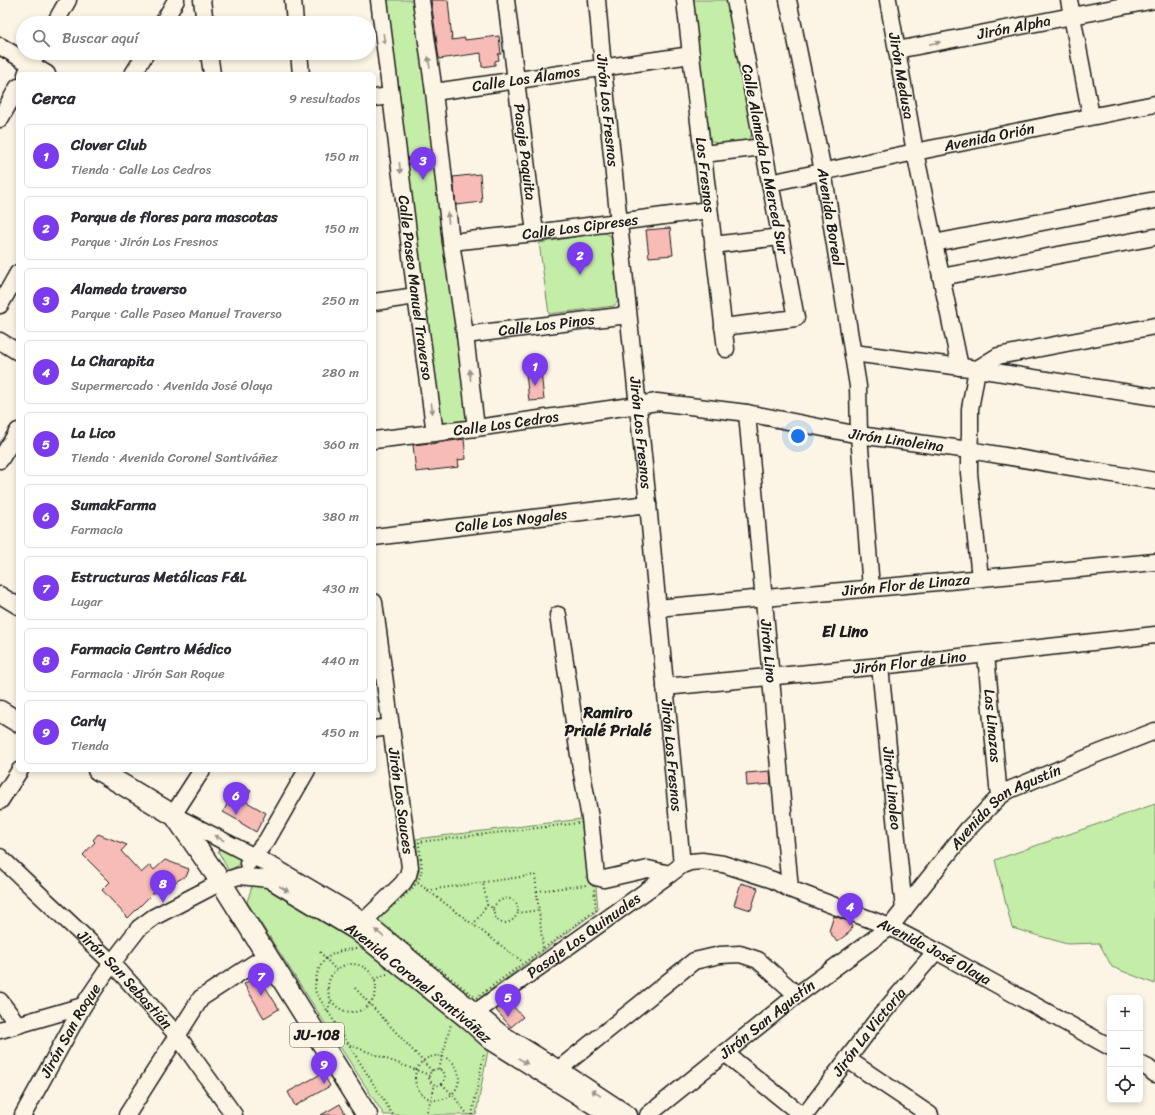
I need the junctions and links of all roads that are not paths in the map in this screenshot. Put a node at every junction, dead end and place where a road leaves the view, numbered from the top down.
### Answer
1 (68, 0) edge
2 (176, 0) edge
3 (202, 0) edge
4 (293, 0) edge
5 (379, 0) edge
6 (421, 0) edge
7 (506, 0) edge
8 (597, 0) edge
9 (686, 0) edge
10 (735, 0) edge
11 (788, 0) edge
12 (888, 0) edge
13 (1069, 0) edge
14 (1155, 0) edge
15 (58, 16) edge
16 (167, 16) edge
17 (204, 16) edge
18 (294, 16) edge
19 (1072, 16) junction
20 (0, 46) edge
21 (897, 50) junction
22 (16, 55) edge
23 (691, 55) junction
24 (142, 60) edge
25 (210, 60) edge
26 (300, 60) edge
27 (31, 64) edge
28 (603, 68) junction
29 (44, 72) edge
30 (134, 72) edge
31 (212, 72) edge
32 (301, 72) edge
33 (516, 80) junction
34 (16, 91) edge
35 (434, 92) junction
36 (391, 96) junction
37 (376, 98) edge
38 (1155, 104) edge
39 (1091, 116) junction
40 (0, 119) edge
41 (763, 147) junction
42 (915, 152) junction
43 (703, 154) junction
44 (824, 171) junction
45 (770, 183) junction
46 (1155, 200) edge
47 (709, 210) junction
48 (619, 221) junction
49 (536, 233) junction
50 (780, 237) junction
51 (1155, 237) edge
52 (451, 242) junction
53 (934, 243) junction
54 (713, 246) junction
55 (16, 276) edge
56 (941, 276) junction
57 (416, 296) junction
58 (376, 302) edge
59 (0, 305) edge
60 (628, 315) junction
61 (1155, 326) edge
62 (723, 327) junction
63 (465, 334) junction
64 (0, 341) edge
65 (726, 349) dead end
66 (16, 351) edge
67 (853, 352) junction
68 (960, 367) junction
69 (977, 369) junction
70 (1155, 397) edge
71 (638, 405) junction
72 (747, 414) junction
73 (476, 428) junction
74 (435, 432) junction
75 (16, 434) edge
76 (859, 435) junction
77 (376, 440) edge
78 (969, 450) junction
79 (0, 460) edge
80 (1155, 481) edge
81 (648, 504) junction
82 (376, 537) edge
83 (1155, 562) edge
84 (980, 578) junction
85 (871, 588) junction
86 (0, 595) edge
87 (764, 598) junction
88 (16, 602) edge
89 (657, 608) junction
90 (558, 615) dead end
91 (376, 617) edge
92 (1155, 635) edge
93 (986, 654) junction
94 (880, 666) junction
95 (771, 677) junction
96 (665, 687) junction
97 (0, 711) edge
98 (16, 721) edge
99 (391, 726) junction
100 (376, 729) edge
101 (1155, 731) edge
102 (19, 772) edge
103 (101, 772) edge
104 (201, 772) edge
105 (305, 772) edge
106 (999, 797) junction
107 (0, 801) edge
108 (174, 816) junction
109 (254, 856) junction
110 (0, 857) edge
111 (676, 870) junction
112 (230, 879) junction
113 (790, 889) junction
114 (904, 910) junction
115 (359, 926) junction
116 (890, 927) junction
117 (936, 950) junction
118 (267, 955) junction
119 (112, 963) junction
120 (797, 995) junction
121 (0, 1001) edge
122 (83, 1006) junction
123 (467, 1015) junction
124 (18, 1025) junction
125 (0, 1030) edge
126 (177, 1035) junction
127 (1107, 1045) edge
128 (725, 1053) junction
129 (847, 1059) junction
130 (1143, 1066) edge
131 (559, 1069) junction
132 (1155, 1074) edge
133 (927, 1114) edge
134 (23, 1115) edge
135 (127, 1115) edge
136 (234, 1115) edge
137 (367, 1115) edge
138 (608, 1115) edge
139 (628, 1115) edge
140 (648, 1115) edge
141 (803, 1115) edge

1 - 15 street
2 - 16 street
3 - 17 street
4 - 18 street
5 -> 36 street, Calle Paseo Manuel Traverso
35 -> 6 street
7 - 33 street, Pasaje Paquita
8 - 28 street, Jirón Los Fresnos
9 - 23 street, Los Fresnos
10 - 41 street, Calle Alameda La Merced Sur
11 - 44 street, Avenida Boreal
12 - 21 street, Jirón Medusa
13 - 19 street
14 - 19 street, Jirón Alpha
21 -> 19 street, Jirón Alpha
19 - 39 street
20 - 22 street
21 - 42 street, Jirón Medusa
23 - 28 street, Calle Los Álamos
23 - 43 street, Los Fresnos
24 - 30 street
25 - 31 street
26 - 32 street
27 - 29 street
28 - 33 street, Calle Los Álamos
28 - 48 street, Jirón Los Fresnos
33 - 35 street, Calle Los Álamos
33 - 49 street, Pasaje Paquita
34 - 40 street
52 -> 35 street
36 - 37 street
36 -> 57 street, Calle Paseo Manuel Traverso
38 - 39 street, Avenida Orión
39 - 42 street, Avenida Orión
41 - 43 street
41 - 45 street, Calle Alameda La Merced Sur
42 - 44 street, Avenida Orión
42 - 53 street, Jirón Medusa
43 - 47 street, Los Fresnos
44 - 45 street, Avenida Orión
44 - 67 street, Avenida Boreal
45 - 50 street, Calle Alameda La Merced Sur
46 - 53 street
47 - 48 street, Calle Los Cipreses
47 - 54 street, Los Fresnos
48 - 49 street, Calle Los Cipreses
48 - 60 street, Jirón Los Fresnos
49 - 52 street, Calle Los Cipreses
50 - 54 street
50 - 62 street, Calle Alameda La Merced Sur
51 - 56 street
52 - 63 street
53 - 56 street, Jirón Medusa
54 - 62 street, Los Fresnos
55 - 59 street
56 - 68 street, Jirón Medusa
57 - 58 street
57 -> 74 street, Calle Paseo Manuel Traverso
60 - 63 street, Calle Los Pinos
60 - 71 street, Jirón Los Fresnos
61 - 69 street
62 - 65 street, Los Fresnos
73 -> 63 street
64 - 66 street
67 - 68 street
67 - 76 street, Avenida Boreal
68 - 69 street
69 - 70 street
69 - 78 street
71 - 72 street, Jirón Linoleina
71 - 73 street, Calle Los Cedros
71 - 81 street, Jirón Los Fresnos
72 - 76 street, Jirón Linoleina
72 - 87 street, Jirón Lino
73 - 74 street, Calle Los Cedros
74 - 77 street, Calle Los Cedros
75 - 79 street
76 - 78 street, Jirón Linoleina
76 - 85 street
78 - 80 street, Jirón Linoleina
78 - 84 street
81 - 82 street, Calle Los Nogales
81 - 89 street, Jirón Los Fresnos
83 - 84 street, Jirón Flor de Linaza
84 - 85 street, Jirón Flor de Linaza
85 - 87 street, Jirón Flor de Linaza
86 - 88 street
87 - 89 street, Jirón Flor de Linaza
87 - 95 street, Jirón Lino
89 - 96 street, Jirón Los Fresnos
90 - 111 street
91 - 99 street, Jirón Los Sauces
92 - 93 street, Jirón Flor de Lino
93 - 94 street, Jirón Flor de Lino
93 - 106 street, Las Linazas
94 - 95 street, Jirón Flor de Lino
94 - 114 street, Jirón Linoleo
95 - 96 street, Jirón Flor de Lino
95 - 113 street, Jirón Lino
96 - 111 street, Jirón Los Fresnos
97 - 98 main road
99 - 100 street
99 - 115 street, Jirón Los Sauces
101 - 106 street, Avenida San Agustín
102 - 107 street
103 - 108 main road, JU-108
104 - 108 street
105 - 109 street
106 - 114 street, Avenida San Agustín
109 -> 108 street, Avenida Coronel Santiváñez
108 - 112 main road, JU-108
109 - 112 street
109 - 115 street, Avenida Coronel Santiváñez
110 - 119 street, Jirón San Sebastián
111 - 113 street, Avenida José Olaya
111 - 123 street, Pasaje Los Quinuales
112 -> 115 street, Avenida Coronel Santiváñez
112 - 118 main road, JU-108
112 - 119 street, Jirón San Roque
113 - 116 street, Avenida José Olaya
114 - 116 street, Avenida San Agustín
115 - 123 street, Avenida Coronel Santiváñez
116 - 117 street, Avenida José Olaya
116 - 120 street, Jirón San Agustín
117 - 127 street, Avenida José Olaya
117 - 129 street, Jirón La Victoria
118 - 126 street
118 - 137 main road, JU-108
119 - 122 street, Jirón San Roque
119 - 126 street, Jirón San Sebastián
120 - 128 street, Jirón San Agustín
120 - 131 street
121 - 124 street
122 - 124 street
122 - 134 street, Jirón San Roque
123 - 131 street, Avenida Coronel Santiváñez
123 -> 138 street, Avenida Coronel Santiváñez
124 - 125 street
126 - 135 street
126 - 136 street, Jirón San Sebastián
128 - 140 street, Jirón San Agustín
128 - 141 street
129 - 133 street
129 - 141 street, Jirón La Victoria
130 - 132 street
139 -> 131 street, Avenida Coronel Santiváñez

